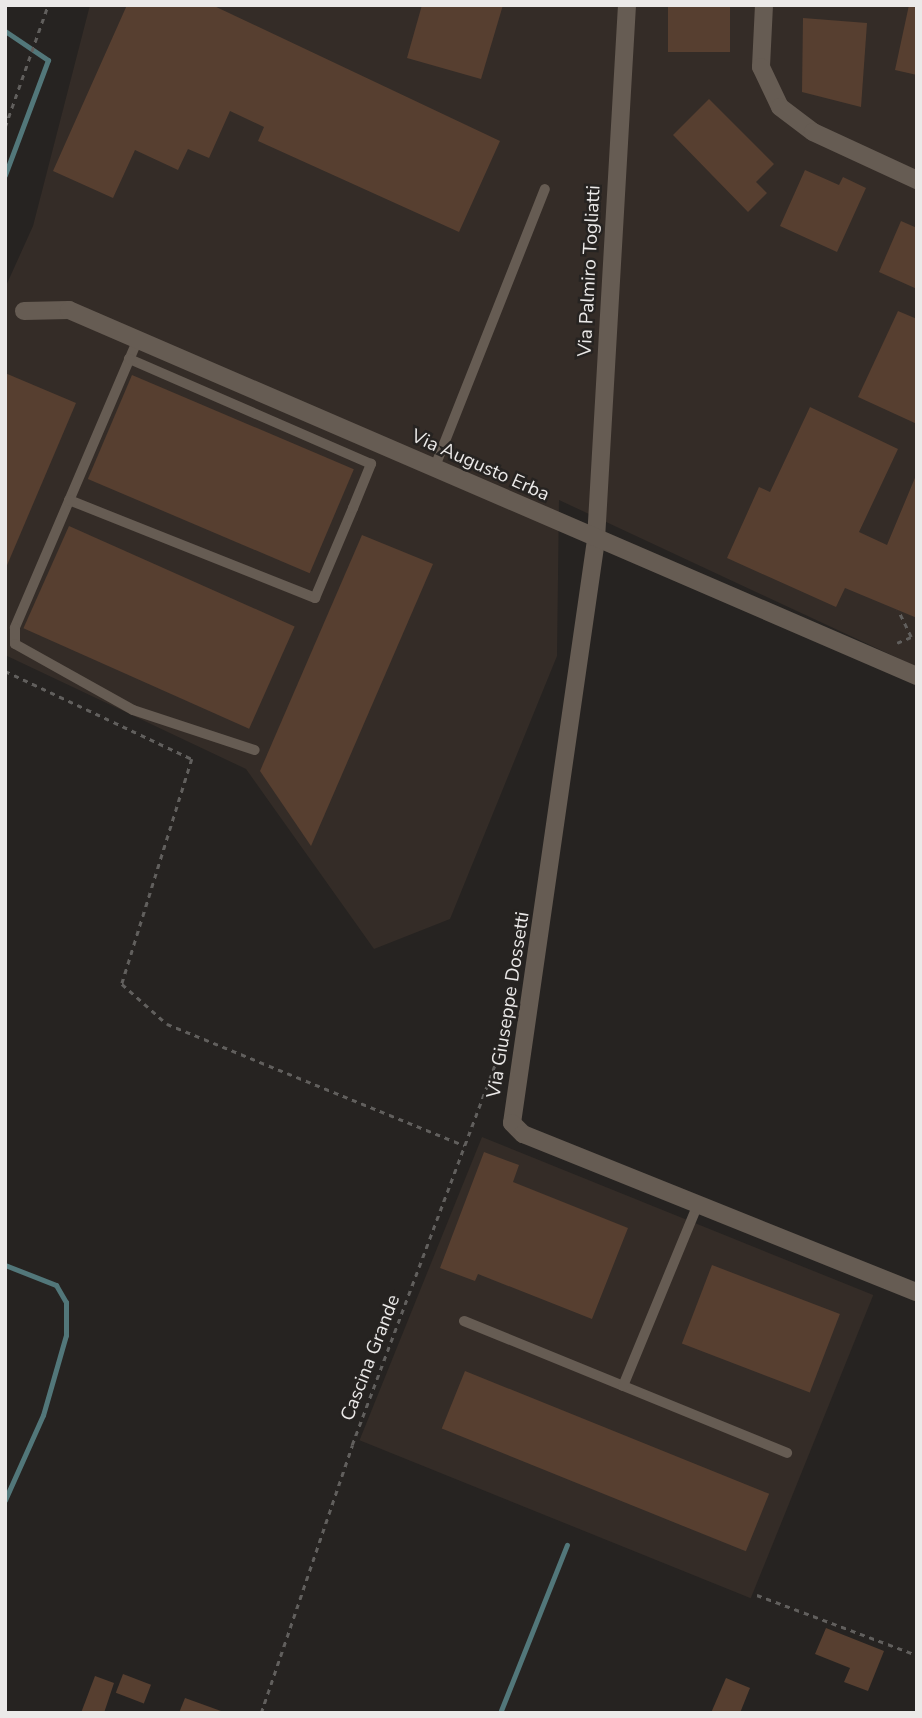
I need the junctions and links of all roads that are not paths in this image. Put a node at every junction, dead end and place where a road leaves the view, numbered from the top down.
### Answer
1 (628, 5) edge
2 (764, 5) edge
3 (917, 180) edge
4 (545, 189) dead end
5 (24, 311) dead end
6 (138, 339) junction
7 (129, 359) junction
8 (434, 468) junction
9 (69, 500) junction
10 (596, 540) junction
11 (917, 676) edge
12 (255, 750) dead end
13 (698, 1204) junction
14 (917, 1292) edge
15 (464, 1321) dead end
16 (623, 1386) junction
17 (787, 1454) dead end

1 - 10 street, Via Palmiro Togliatti
2 - 3 street
4 - 8 lane
5 - 6 street, Via Augusto Erba
6 - 7 lane
6 - 8 street, Via Augusto Erba
7 - 9 lane
7 - 9 lane
8 - 10 street, Via Augusto Erba
9 - 12 lane
10 - 11 street, Via Augusto Erba
10 - 13 street, Via Giuseppe Dossetti
13 - 14 street, Via Giuseppe Dossetti
13 - 16 lane
15 - 16 lane
16 - 17 lane

